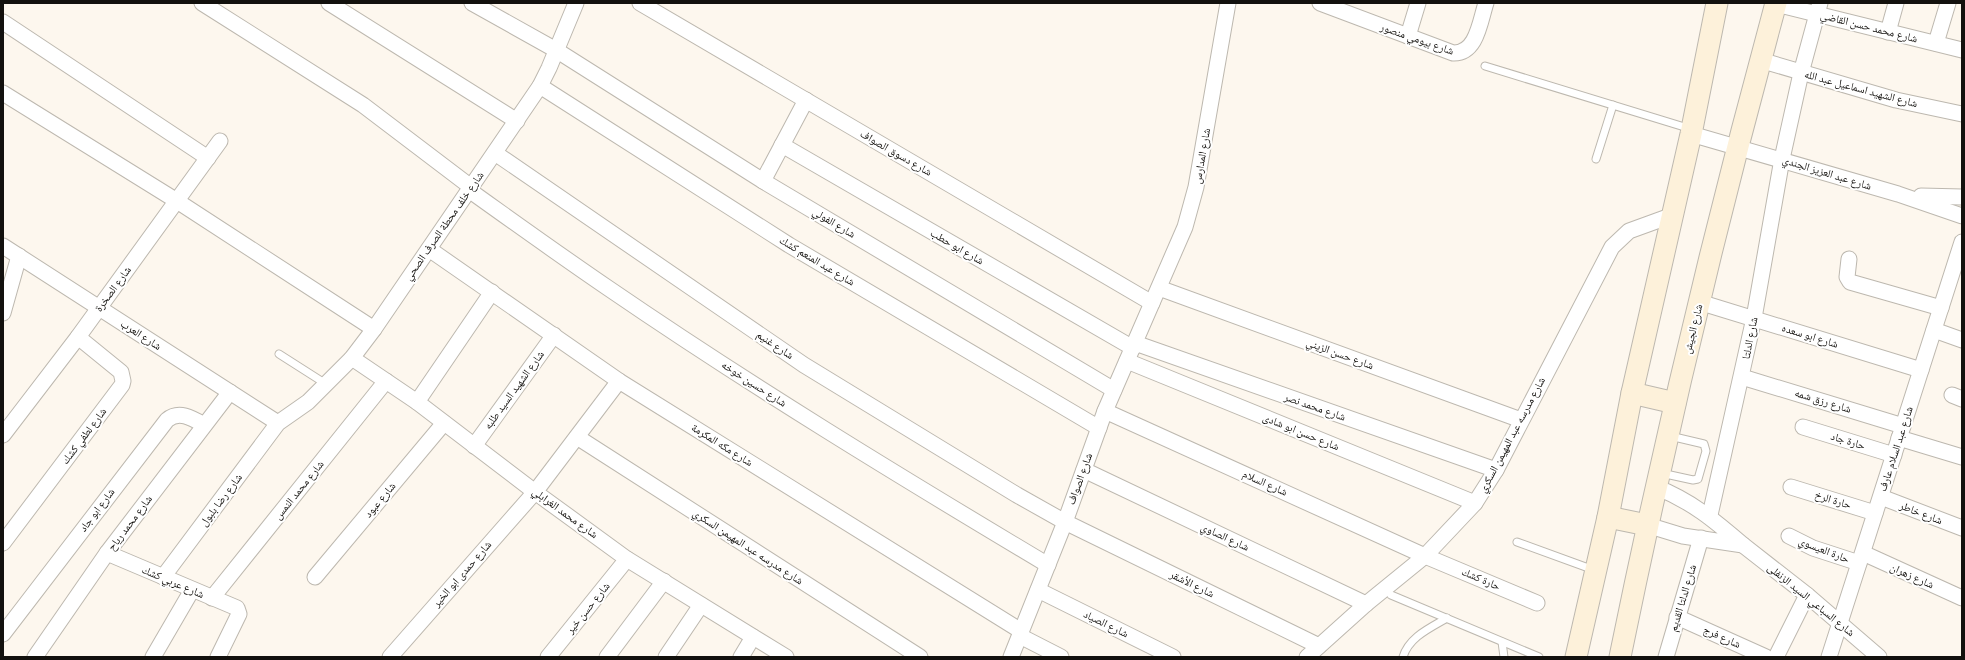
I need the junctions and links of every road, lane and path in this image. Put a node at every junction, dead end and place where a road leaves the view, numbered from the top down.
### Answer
1 (202, 3) edge
2 (329, 3) edge
3 (472, 3) edge
4 (576, 3) edge
5 (640, 3) edge
6 (1228, 3) edge
7 (1320, 3) edge
8 (1418, 3) edge
9 (1486, 3) edge
10 (1717, 3) edge
11 (1896, 3) edge
12 (1948, 3) edge
13 (1776, 4) edge
14 (1354, 9) edge
15 (1818, 9) edge
16 (3, 22) edge
17 (1888, 32) junction
18 (1408, 36) junction
19 (1936, 43) junction
20 (556, 50) junction
21 (1962, 50) edge
22 (1760, 60) junction
23 (1484, 66) dead end
24 (1801, 73) junction
25 (540, 86) junction
26 (3, 93) edge
27 (806, 100) junction
28 (1613, 105) junction
29 (1962, 114) edge
30 (517, 121) junction
31 (1692, 131) junction
32 (220, 141) dead end
33 (782, 145) junction
34 (1739, 146) junction
35 (494, 153) junction
36 (208, 158) junction
37 (1782, 159) junction
38 (1596, 160) dead end
39 (763, 181) junction
40 (470, 188) junction
41 (1898, 194) junction
42 (1962, 197) edge
43 (177, 201) junction
44 (1672, 215) junction
45 (1962, 216) edge
46 (1962, 242) edge
47 (3, 246) edge
48 (429, 249) junction
49 (19, 256) junction
50 (1849, 259) dead end
51 (1956, 281) edge
52 (1159, 288) junction
53 (492, 292) junction
54 (1699, 302) junction
55 (1152, 303) junction
56 (99, 308) junction
57 (1941, 308) junction
58 (3, 313) edge
59 (1754, 318) junction
60 (374, 329) junction
61 (1934, 330) junction
62 (554, 335) junction
63 (78, 337) junction
64 (1962, 340) edge
65 (1131, 351) junction
66 (279, 354) dead end
67 (352, 358) junction
68 (1921, 370) junction
69 (1742, 377) junction
70 (386, 381) junction
71 (619, 381) junction
72 (326, 384) junction
73 (1114, 390) junction
74 (230, 392) junction
75 (1632, 393) junction
76 (417, 402) junction
77 (1675, 403) junction
78 (1105, 411) junction
79 (1522, 420) junction
80 (278, 423) junction
81 (444, 423) junction
82 (204, 425) junction
83 (1803, 427) dead end
84 (1099, 428) junction
85 (1902, 432) junction
86 (3, 435) edge
87 (1668, 435) junction
88 (577, 437) junction
89 (474, 446) junction
90 (1894, 455) junction
91 (1962, 457) edge
92 (1084, 470) junction
93 (1496, 470) junction
94 (1657, 479) junction
95 (1791, 487) dead end
96 (535, 492) junction
97 (1881, 497) junction
98 (1475, 503) junction
99 (1876, 513) junction
100 (1710, 515) junction
101 (1608, 517) junction
102 (1065, 522) junction
103 (1647, 525) junction
104 (1962, 528) edge
105 (1789, 536) dead end
106 (1701, 538) junction
107 (3, 542) edge
108 (1517, 542) dead end
109 (1743, 545) junction
110 (107, 553) junction
111 (1425, 556) junction
112 (1861, 558) junction
113 (628, 559) junction
114 (1048, 565) junction
115 (1595, 570) junction
116 (163, 577) junction
117 (315, 577) dead end
118 (664, 581) junction
119 (192, 590) junction
120 (1038, 590) junction
121 (1391, 595) dead end
122 (1807, 595) junction
123 (212, 598) junction
124 (1962, 598) edge
125 (1537, 603) dead end
126 (1366, 604) junction
127 (701, 605) junction
128 (1677, 617) junction
129 (1447, 618) junction
130 (1841, 623) junction
131 (3, 634) edge
132 (1020, 634) junction
133 (753, 637) junction
134 (1502, 642) junction
135 (1319, 646) junction
136 (770, 653) edge
137 (35, 657) edge
138 (154, 657) edge
139 (218, 657) edge
140 (390, 657) edge
141 (548, 657) edge
142 (607, 657) edge
143 (666, 657) edge
144 (741, 657) edge
145 (786, 657) edge
146 (920, 657) edge
147 (1010, 657) edge
148 (1062, 657) edge
149 (1173, 657) edge
150 (1307, 657) edge
151 (1403, 657) edge
152 (1504, 657) edge
153 (1539, 657) edge
154 (1576, 657) edge
155 (1620, 657) edge
156 (1666, 657) edge
157 (1766, 657) edge
158 (1776, 657) edge
159 (1829, 657) edge
160 (1879, 657) edge

1 - 40 street, شارع حسين خوخه
2 - 30 street
3 - 20 street, شارع الفولي
4 - 20 street, شارع خلف محطة الصرف الصحي
5 - 27 street, شارع دسوق الصواف
6 - 52 street, شارع المدارس
7 - 14 street, شارع بيومي منصور
8 - 18 street
9 - 18 street, شارع بيومي منصور
10 - 31 main road
11 - 17 street
12 - 19 street
13 - 15 street, شارع محمد حسن القاضي
13 - 22 main road, شارع الجيش
14 - 18 street, شارع بيومي منصور
15 - 17 street, شارع محمد حسن القاضي
15 - 24 street, شارع الدلتا
16 - 36 street
17 - 19 street, شارع محمد حسن القاضي
19 - 21 street, شارع محمد حسن القاضي
20 - 25 street, شارع خلف محطة الصرف الصحي
20 - 39 street, شارع الفولي
22 - 24 street, شارع الشهيد اسماعيل عبد الله
22 - 34 main road, شارع الجيش
23 - 28 lane
24 - 29 street, شارع الشهيد اسماعيل عبد الله
24 - 37 street, شارع الدلتا
25 - 30 street, شارع خلف محطة الصرف الصحي
25 - 84 street, شارع عبد المنعم كشك
26 - 43 street
27 - 33 street
27 - 55 street, شارع دسوق الصواف
28 - 31 lane
28 - 38 lane
30 - 35 street, شارع خلف محطة الصرف الصحي
31 - 34 street, شارع عبد العزيز الجندي
31 - 44 main road
32 - 36 street, شارع الصخرة
33 - 39 street
33 - 65 street, شارع ابو حطب
34 - 37 street, شارع عبد العزيز الجندي
34 - 54 main road, شارع الجيش
35 - 40 street, شارع خلف محطة الصرف الصحي
35 - 102 street, شارع غنيم
36 - 43 street, شارع الصخرة
37 - 41 street, شارع عبد العزيز الجندي
37 - 59 street, شارع الدلتا
39 - 73 street, شارع الفولي
40 - 48 street, شارع خلف محطة الصرف الصحي
40 - 114 street, شارع حسين خوخه
41 - 42 street
41 - 45 street, شارع عبد العزيز الجندي
43 - 56 street, شارع الصخرة
43 - 60 street
44 - 75 main road
44 - 79 street, شارع مدرسه عبد المهيمن السكري
46 - 51 street, شارع عبد السلام عارف
47 - 49 street, شارع العرب
48 - 53 street, شارع مكه المكرمة
48 - 60 street, شارع خلف محطة الصرف الصحي
49 - 56 street, شارع العرب
49 - 58 street
50 - 57 street
51 - 57 street, شارع عبد السلام عارف
52 - 55 street, شارع المدارس
52 - 79 street, شارع حسن الزيني
53 - 62 street, شارع مكه المكرمة
53 - 76 street
54 - 59 street, شارع ابو سعده
54 - 77 main road, شارع الجيش
55 - 65 street, شارع الصواف
56 - 63 street, شارع الصخرة
56 - 74 street, شارع العرب
57 - 61 street, شارع عبد السلام عارف
59 - 68 street, شارع ابو سعده
59 - 69 street, شارع الدلتا
60 - 67 street, شارع خلف محطة الصرف الصحي
61 - 64 street
61 - 68 street, شارع عبد السلام عارف
62 - 71 street, شارع مكه المكرمة
62 - 89 street, شارع الشهيد السيد طلبه
63 - 86 street, شارع الصخرة
63 - 107 street, شارع لطفي كشك
65 - 73 street, شارع الصواف
65 - 93 street, شارع محمد نصر
65 - 98 street, شارع حسن ابو شادى
66 - 72 lane
67 - 70 street, شارع محمد الغرابلي
67 - 72 street, شارع خلف محطة الصرف الصحي
68 - 85 street, شارع عبد السلام عارف
69 - 85 street, شارع رزق شمه
69 - 100 street, شارع الدلتا
70 - 76 street, شارع محمد الغرابلي
70 - 123 street, شارع محمد النمس
71 - 88 street, شارع حمدى ابو الخير
71 - 132 street, شارع مكه المكرمة
72 - 80 street, شارع خلف محطة الصرف الصحي
73 - 78 street, شارع الصواف
74 - 80 street, شارع العرب
74 - 82 street, شارع محمد رياح
75 - 77 main road
75 - 101 main road
76 - 81 street, شارع محمد الغرابلي
77 - 87 main road, شارع الجيش
78 - 84 street, شارع الصواف
78 - 111 street, شارع السلام
79 - 93 street, شارع مدرسه عبد المهيمن السكري
80 - 116 street, شارع رضا بلبول
81 - 89 street, شارع محمد الغرابلي
81 - 117 street, شارع عبود
82 - 110 street, شارع محمد رياح
82 - 131 street, شارع ابو جاد
83 - 90 street, حارة جاد
84 - 92 street, شارع الصواف
85 - 90 street, شارع عبد السلام عارف
85 - 91 street, شارع رزق شمه
87 - 94 main road, شارع الجيش
87 - 94 lane
88 - 96 street, شارع حمدى ابو الخير
88 - 146 street, شارع مدرسه عبد المهيمن السكري
89 - 96 street, شارع محمد الغرابلي
90 - 97 street, شارع عبد السلام عارف
92 - 102 street, شارع الصواف
92 - 126 street, شارع الصاوي
93 - 98 street, شارع مدرسه عبد المهيمن السكري
94 - 100 street, شارع السباعي السيد الزنفلى
94 - 103 main road, شارع الجيش
95 - 99 street, حارة الرخ
96 - 113 street, شارع محمد الغرابلي
96 - 140 street, شارع حمدى ابو الخير
97 - 99 street, شارع عبد السلام عارف
97 - 104 street, شارع خاطر
98 - 111 street, شارع مدرسه عبد المهيمن السكري
99 - 112 street, شارع عبد السلام عارف
100 - 109 street, شارع السباعي السيد الزنفلى
101 - 103 main road
101 - 115 main road
102 - 114 street, شارع الصواف
102 - 135 street, شارع الأشقر
103 - 106 street, شارع السباعي السيد الزنفلى
103 - 155 main road, شارع الجيش
105 - 112 street, حارة العيسوي
106 - 109 street, شارع السباعي السيد الزنفلى
106 - 128 street, شارع الدلتا القديم
108 - 115 lane
109 - 122 street, شارع السباعي السيد الزنفلى
110 - 116 street, شارع عربي كشك
110 - 137 street, شارع محمد رياح
111 - 125 street, حارة كشك
111 - 126 street, شارع مدرسه عبد المهيمن السكري
112 - 124 street, شارع زهران
112 - 130 street, شارع عبد السلام عارف
113 - 118 street, شارع محمد الغرابلي
113 - 141 street, شارع حسن خير
114 - 120 street, شارع الصواف
115 - 154 main road
116 - 119 street, شارع عربي كشك
118 - 127 street, شارع محمد الغرابلي
118 - 142 street
119 - 123 street, شارع عربي كشك
119 - 138 street
120 - 132 street, شارع الصواف
120 - 149 street, شارع الصياد
121 - 129 lane
122 - 130 street, شارع السباعي السيد الزنفلى
122 - 158 street
123 - 139 street, شارع عربي كشك
126 - 135 street, شارع مدرسه عبد المهيمن السكري
127 - 133 street, شارع محمد الغرابلي
127 - 143 street
128 - 156 street, شارع الدلتا القديم
128 - 157 street, شارع فرج
129 - 134 lane
129 - 151 lane
130 - 159 street, شارع عبد السلام عارف
130 - 160 street, شارع السباعي السيد الزنفلى
132 - 147 street, شارع الصواف
132 - 148 street, شارع مكه المكرمة
133 - 136 street, شارع محمد الغرابلي
133 - 144 street
134 - 152 lane
134 - 153 lane
135 - 150 street, شارع مدرسه عبد المهيمن السكري
136 - 145 street, شارع محمد الغرابلي

